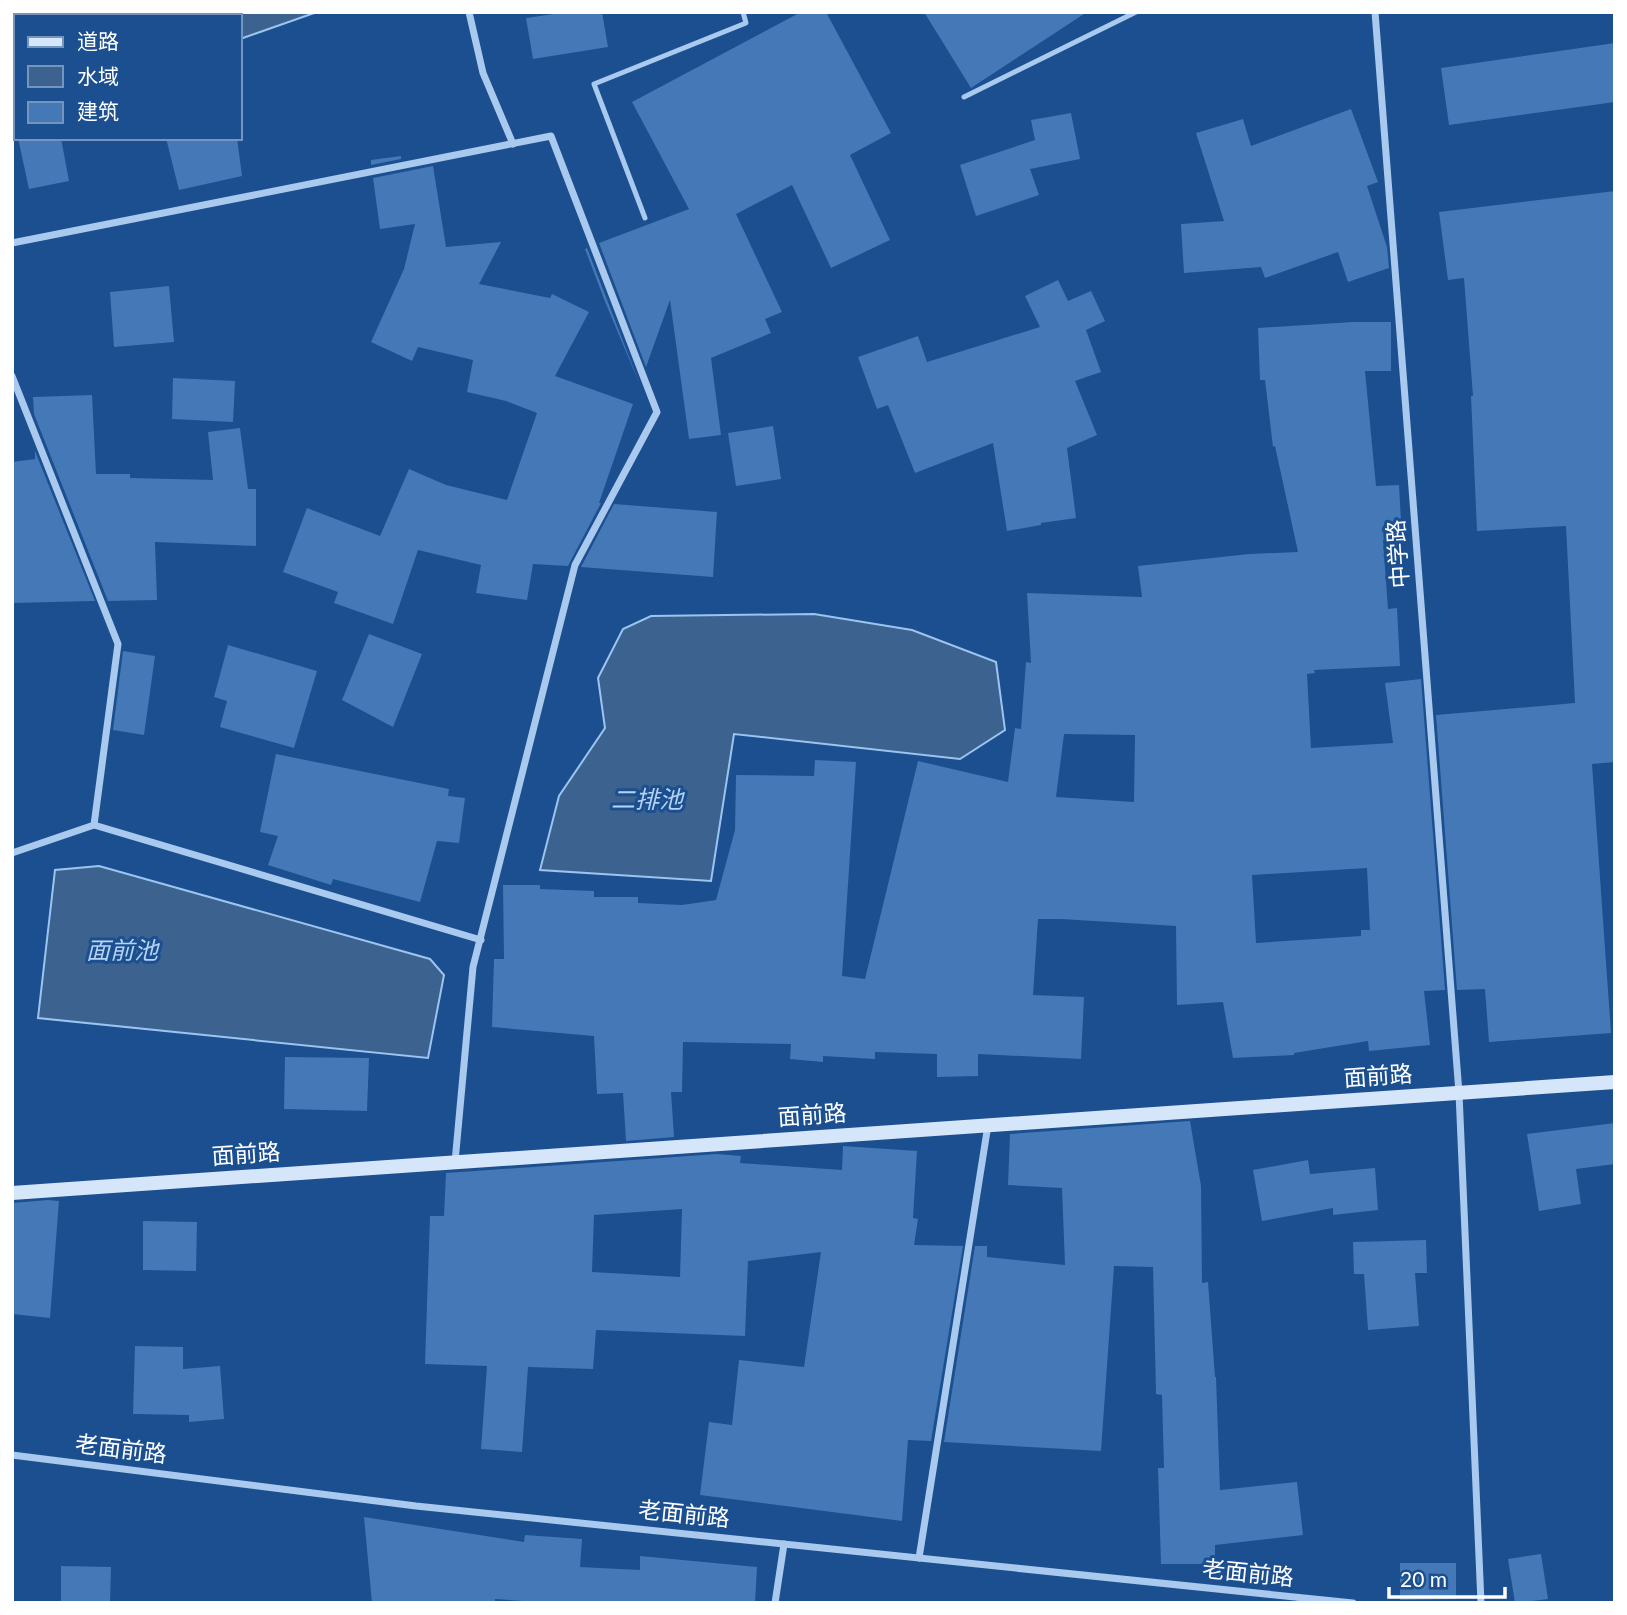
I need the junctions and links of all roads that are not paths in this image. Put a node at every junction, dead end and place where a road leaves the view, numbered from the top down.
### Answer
1 (470, 12) edge
2 (743, 12) edge
3 (1136, 12) edge
4 (1375, 12) edge
5 (964, 97) dead end
6 (513, 144) junction
7 (645, 218) dead end
8 (12, 243) edge
9 (12, 376) edge
10 (94, 825) junction
11 (12, 853) edge
12 (481, 940) junction
13 (1615, 1082) edge
14 (1459, 1093) junction
15 (988, 1125) junction
16 (455, 1163) junction
17 (12, 1193) edge
18 (12, 1455) edge
19 (784, 1544) junction
20 (919, 1558) junction
21 (775, 1603) edge
22 (1353, 1603) edge
23 (1481, 1603) edge

1 - 6 street
2 - 7 lane
3 - 5 lane
4 - 14 street, 中学路
6 - 8 street
6 - 12 street
9 - 10 street
10 - 11 street
10 - 12 street
12 - 16 street
13 - 14 street, 面前路
14 - 15 street, 面前路
14 - 23 street, 中学路
15 - 16 street, 面前路
15 - 20 street
16 - 17 street, 面前路
18 - 19 street, 老面前路
19 - 20 street, 老面前路
19 - 21 street
20 - 22 street, 老面前路

